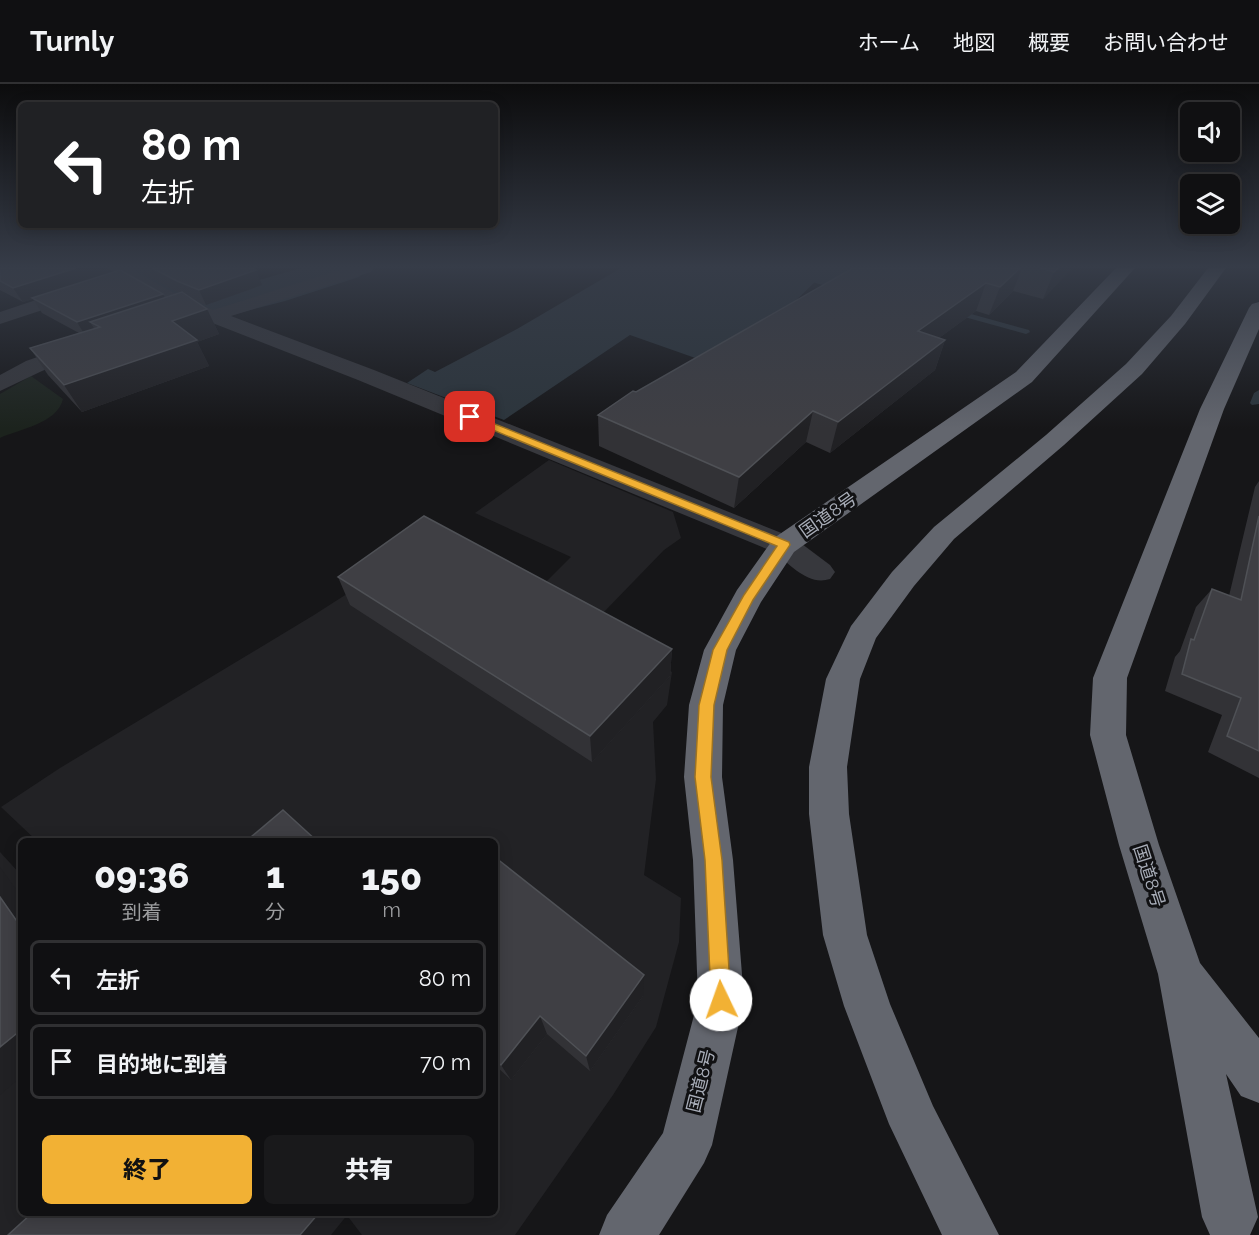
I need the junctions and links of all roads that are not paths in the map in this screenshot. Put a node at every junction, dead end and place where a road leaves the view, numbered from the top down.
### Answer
1 (226, 322) edge
2 (1075, 322) edge
3 (1176, 322) edge
4 (1253, 322) edge
5 (96, 342) edge
6 (0, 384) edge
7 (784, 545) junction
8 (820, 572) dead end
9 (1181, 974) junction
10 (1259, 1078) edge
11 (1230, 1217) dead end
12 (627, 1235) edge
13 (971, 1235) edge

1 - 7 street
2 - 7 highway, 国道8号
3 - 13 highway
4 - 9 highway, 国道8号
5 - 6 street
7 - 8 street
7 - 12 highway, 国道8号
9 - 10 highway
9 - 11 highway, 国道8号

